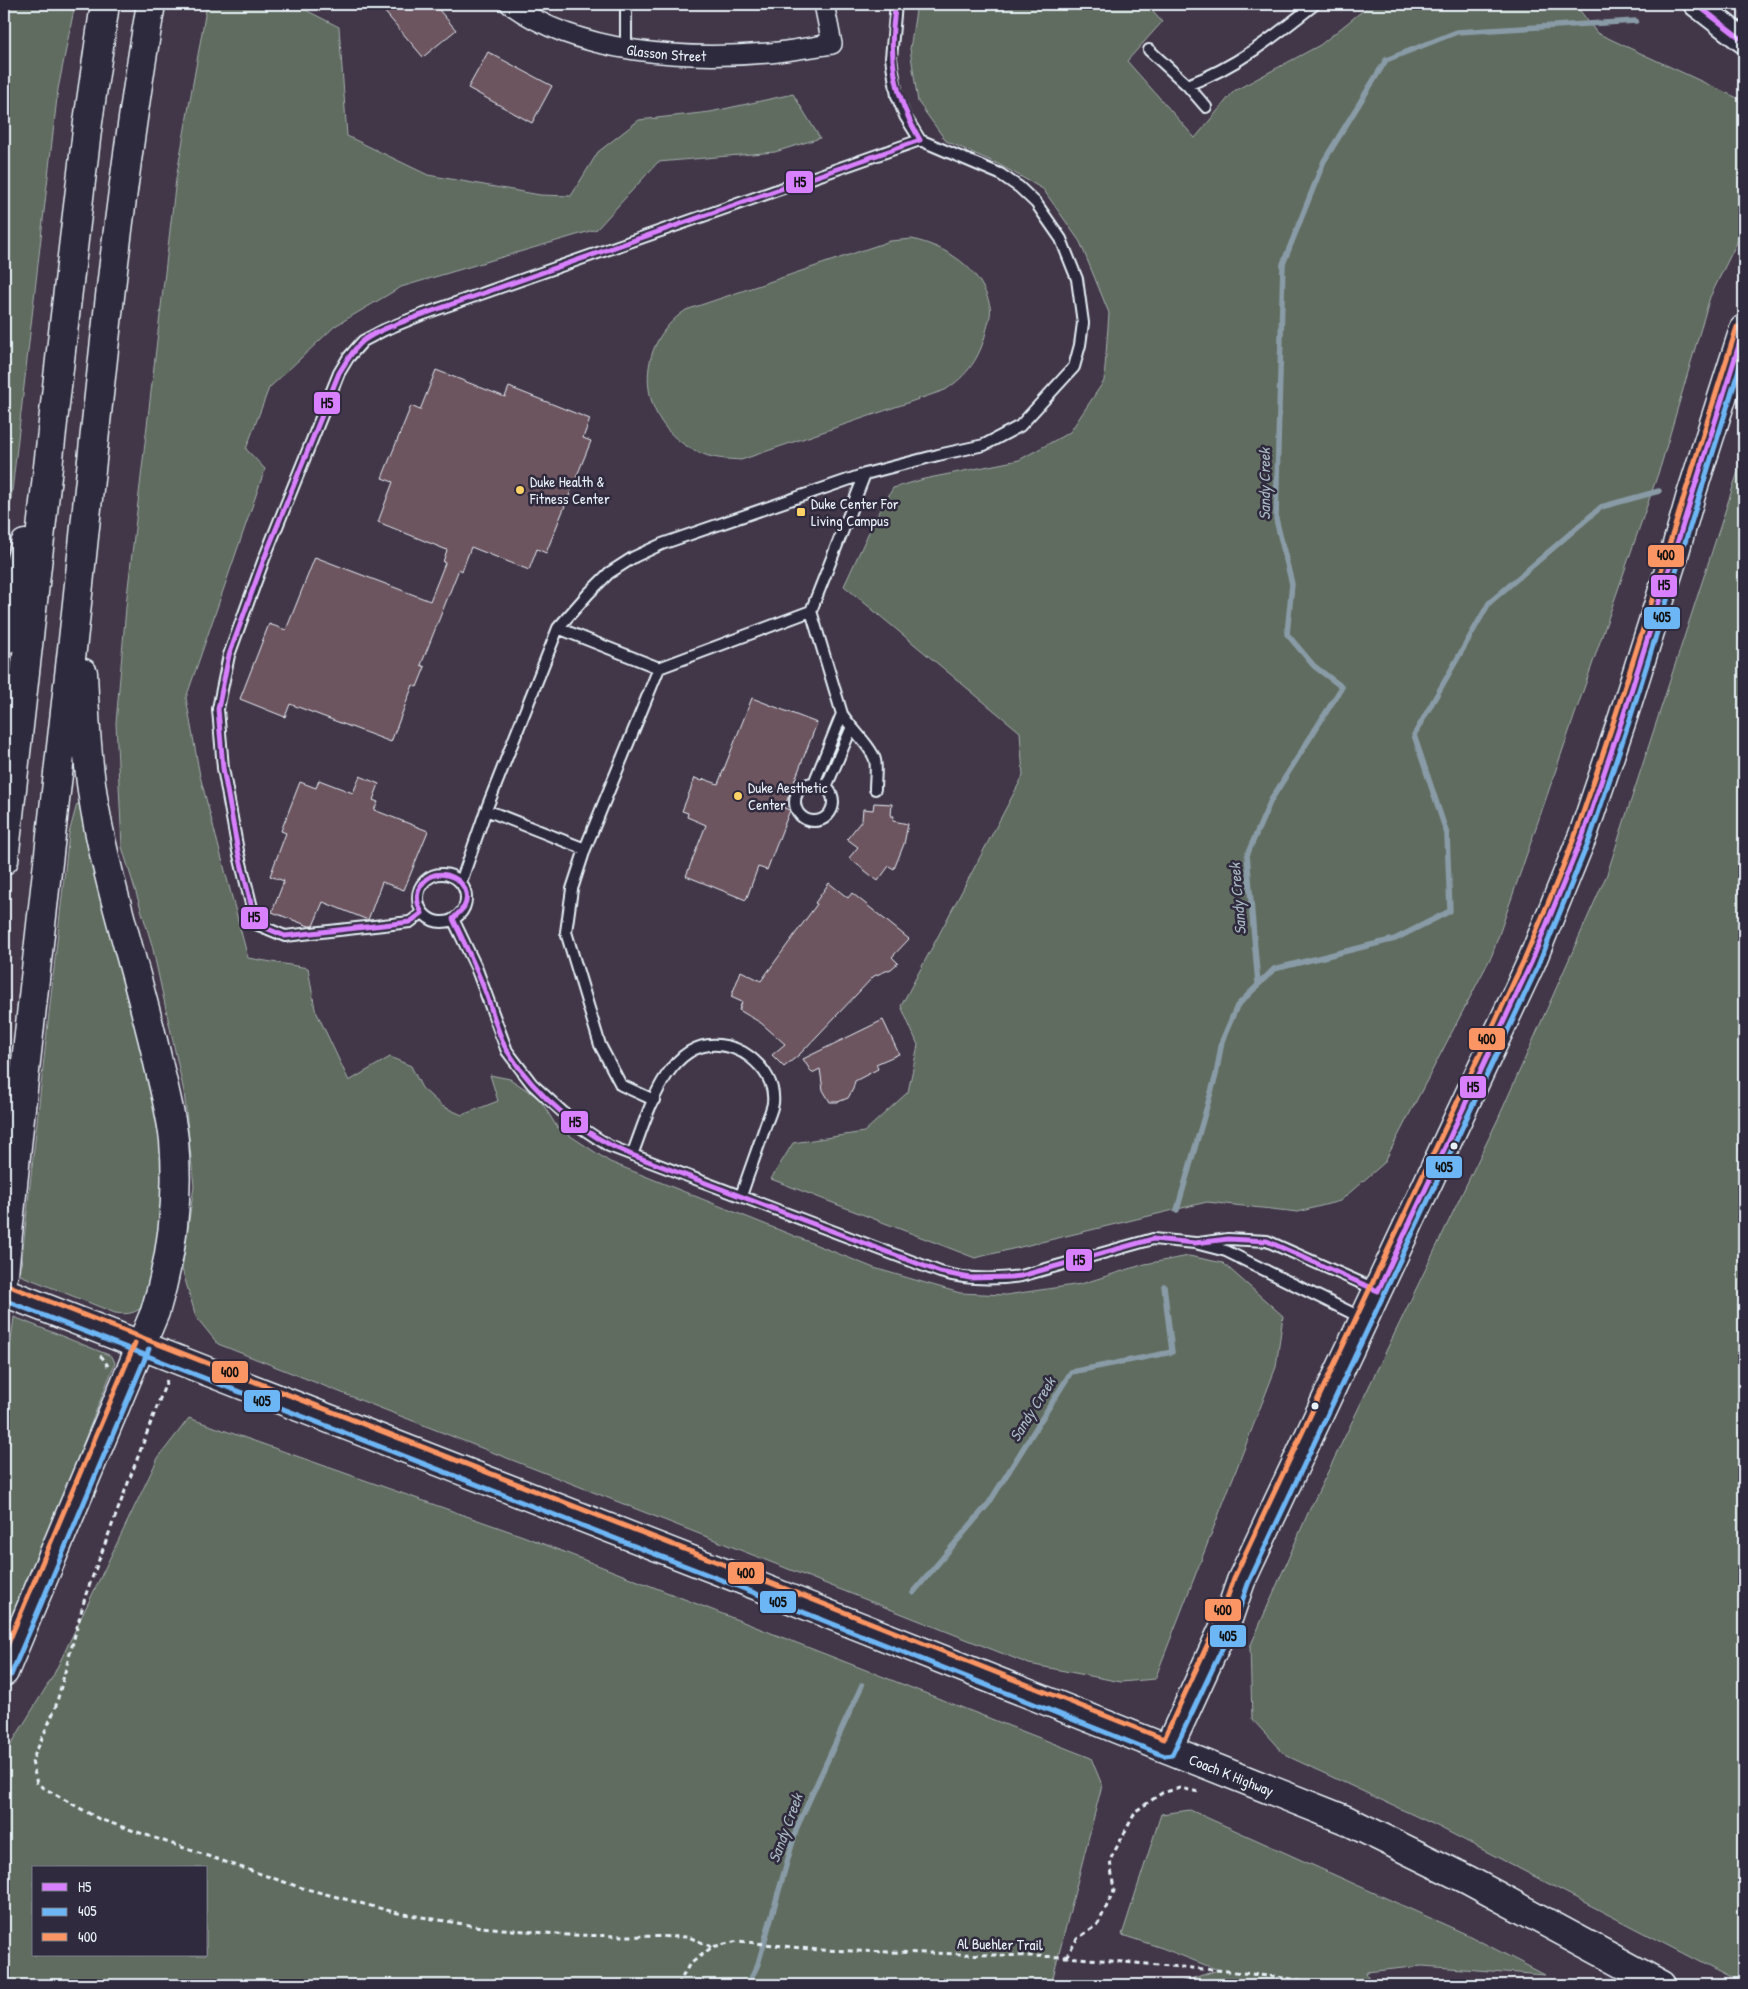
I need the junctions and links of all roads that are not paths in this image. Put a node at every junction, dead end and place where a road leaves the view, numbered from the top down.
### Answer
1 (105, 4) edge
2 (151, 4) edge
3 (510, 4) edge
4 (626, 4) edge
5 (824, 4) edge
6 (896, 4) edge
7 (1315, 4) edge
8 (1696, 4) edge
9 (1744, 41) edge
10 (626, 48) junction
11 (1149, 50) dead end
12 (1187, 85) junction
13 (1206, 107) dead end
14 (920, 140) junction
15 (1744, 330) edge
16 (50, 451) junction
17 (865, 474) junction
18 (79, 582) junction
19 (811, 611) junction
20 (558, 628) junction
21 (4, 640) edge
22 (659, 668) junction
23 (842, 714) junction
24 (851, 728) junction
25 (814, 783) junction
26 (826, 787) junction
27 (875, 789) dead end
28 (486, 810) junction
29 (585, 848) junction
30 (4, 860) edge
31 (461, 882) junction
32 (422, 913) junction
33 (453, 919) junction
34 (654, 1100) junction
35 (632, 1156) junction
36 (741, 1196) junction
37 (1195, 1243) junction
38 (4, 1274) edge
39 (1378, 1290) junction
40 (4, 1292) edge
41 (1365, 1320) junction
42 (142, 1346) junction
43 (4, 1672) edge
44 (1168, 1749) junction
45 (1662, 1985) edge

1 - 16 main road
2 - 18 main road
3 - 10 street, Glasson Street
4 - 10 lane
5 - 10 street, Glasson Street
6 - 14 lane
7 - 12 lane
8 - 9 street
11 - 12 lane
12 - 13 lane
14 - 17 lane
14 - 32 lane
15 - 39 main road
16 - 21 main road
16 - 30 main road
17 - 19 lane
17 - 20 lane
18 - 38 main road
18 - 42 main road
19 - 22 lane
19 - 23 lane
20 - 22 lane
20 - 28 lane
22 - 29 lane
23 - 24 lane
23 - 25 lane
24 - 26 lane
24 - 27 lane
25 - 26 lane
25 - 26 lane
28 - 29 lane
28 - 31 lane
29 - 34 lane
31 - 32 lane
31 - 33 lane
32 - 33 lane
33 - 35 lane
34 - 35 lane
34 - 36 lane
35 - 36 lane
36 - 37 lane
37 - 39 lane
37 - 41 lane
39 - 41 main road
40 - 42 main road, Coach K Highway
41 - 44 main road
42 - 43 main road
42 - 44 main road, Coach K Highway
44 - 45 main road, Coach K Highway

